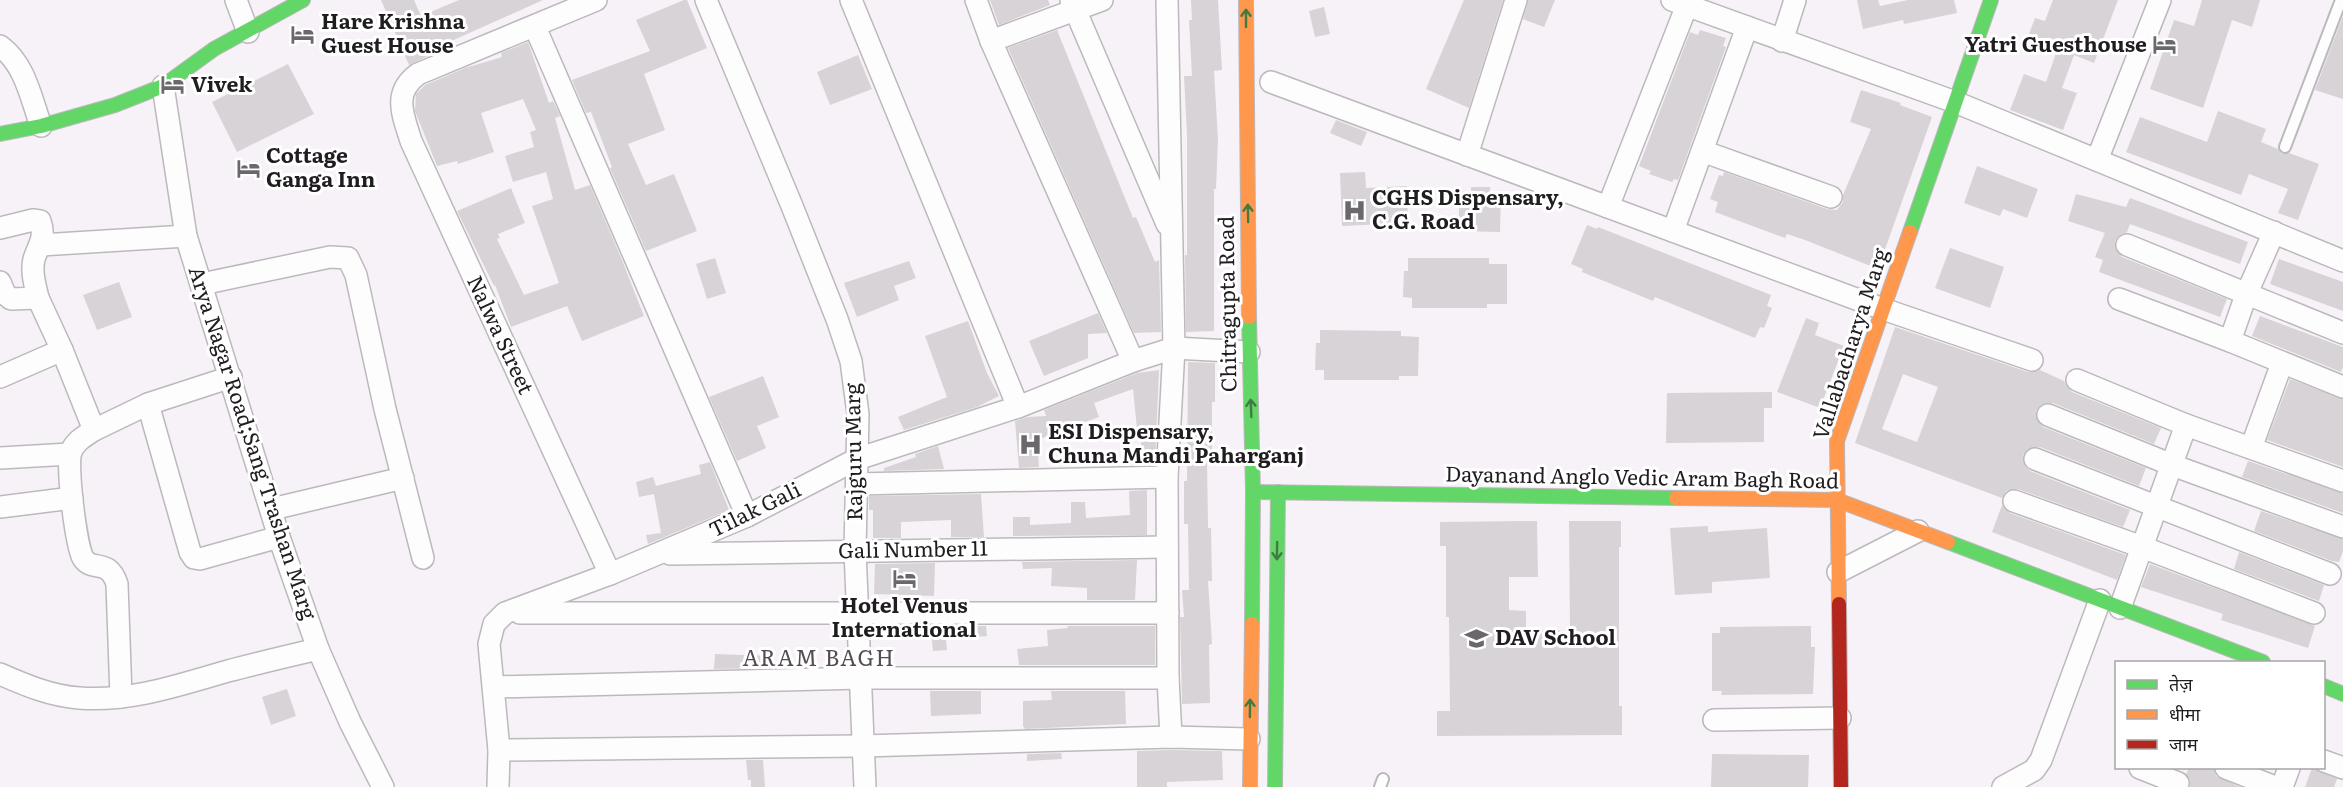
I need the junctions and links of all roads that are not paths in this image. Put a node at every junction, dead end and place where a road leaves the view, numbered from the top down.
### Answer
1 (236, 0) edge
2 (303, 0) edge
3 (596, 0) edge
4 (706, 0) edge
5 (851, 0) edge
6 (976, 0) edge
7 (1102, 0) edge
8 (1167, 0) edge
9 (1246, 0) edge
10 (1516, 0) edge
11 (1795, 0) edge
12 (1991, 0) edge
13 (2160, 0) edge
14 (2341, 0) edge
15 (1679, 3) edge
16 (1073, 5) edge
17 (535, 27) junction
18 (1747, 27) junction
19 (248, 32) junction
20 (991, 41) junction
21 (1782, 41) junction
22 (0, 46) edge
23 (1271, 82) dead end
24 (163, 86) junction
25 (1955, 102) junction
26 (40, 126) junction
27 (0, 134) edge
28 (2285, 147) dead end
29 (1702, 151) junction
30 (1467, 155) junction
31 (2097, 160) junction
32 (1830, 197) dead end
33 (1608, 207) junction
34 (0, 228) edge
35 (1673, 231) junction
36 (2274, 232) junction
37 (1172, 235) junction
38 (186, 236) junction
39 (41, 245) junction
40 (2127, 246) dead end
41 (2341, 256) edge
42 (0, 282) edge
43 (202, 284) junction
44 (2246, 295) junction
45 (38, 298) junction
46 (2119, 299) dead end
47 (1883, 309) junction
48 (2343, 333) edge
49 (2230, 341) junction
50 (1174, 348) junction
51 (62, 350) junction
52 (1249, 352) junction
53 (2031, 360) dead end
54 (1133, 362) junction
55 (2282, 363) junction
56 (0, 377) edge
57 (231, 377) junction
58 (2077, 380) dead end
59 (2343, 387) edge
60 (148, 404) junction
61 (1018, 407) junction
62 (2048, 415) dead end
63 (2186, 425) junction
64 (94, 430) junction
65 (2251, 448) junction
66 (70, 454) junction
67 (0, 458) edge
68 (857, 459) junction
69 (2035, 459) dead end
70 (2172, 465) junction
71 (1167, 477) junction
72 (403, 478) junction
73 (2343, 481) edge
74 (857, 484) junction
75 (1253, 492) junction
76 (1278, 492) junction
77 (72, 498) junction
78 (1837, 500) junction
79 (2014, 501) dead end
80 (2157, 506) junction
81 (0, 507) edge
82 (272, 509) junction
83 (747, 516) junction
84 (2343, 527) edge
85 (1918, 531) junction
86 (279, 537) junction
87 (1167, 547) junction
88 (2142, 547) junction
89 (855, 551) junction
90 (658, 554) junction
91 (423, 558) dead end
92 (1838, 572) junction
93 (610, 574) junction
94 (2330, 574) dead end
95 (2100, 600) junction
96 (2120, 608) junction
97 (505, 613) junction
98 (857, 613) junction
99 (2314, 613) dead end
100 (1168, 614) junction
101 (318, 648) junction
102 (2258, 661) edge
103 (0, 674) edge
104 (861, 678) junction
105 (1168, 678) junction
106 (2325, 686) edge
107 (494, 687) junction
108 (2343, 694) edge
109 (121, 697) junction
110 (1840, 718) junction
111 (1714, 720) dead end
112 (1171, 737) junction
113 (1249, 739) junction
114 (863, 746) junction
115 (499, 750) junction
116 (2325, 761) edge
117 (2343, 768) edge
118 (2144, 769) edge
119 (2229, 769) edge
120 (2289, 769) edge
121 (2179, 779) edge
122 (383, 787) edge
123 (498, 787) edge
124 (865, 787) edge
125 (1250, 787) edge
126 (1275, 787) edge
127 (1840, 787) edge
128 (2003, 787) edge
129 (2275, 787) edge
130 (2282, 787) edge

1 - 19 street
2 - 19 street
3 - 17 street
4 - 68 street, Rajguru Marg
5 - 61 street
6 - 20 street
7 - 16 street
8 - 37 street
52 -> 9 street, Chitragupta Road
10 - 30 street
11 - 21 street
12 - 25 street, Vallabacharya Marg
13 - 31 street
14 - 28 lane
15 - 18 street
15 - 33 street
16 - 20 street
16 - 37 street
17 - 83 street
17 - 93 street, Nalwa Street
18 - 21 street
18 - 29 street
19 - 24 street
20 - 54 street
21 - 25 street
22 - 26 street
23 - 30 street
24 - 26 street
24 - 38 street, Arya Nagar Road;Sang Trashan Marg
25 - 31 street
25 - 47 street, Vallabacharya Marg
26 - 27 street
29 - 32 street
29 - 35 street
30 - 33 street
31 - 36 street
33 - 35 street
34 - 39 street
35 - 47 street
36 - 41 street
36 - 44 street
37 - 50 street
38 - 39 street
38 - 43 street, Arya Nagar Road;Sang Trashan Marg
39 - 45 street
40 - 44 street
42 - 45 street
43 - 57 street, Arya Nagar Road;Sang Trashan Marg
43 - 72 street
44 - 48 street
44 - 49 street
45 - 51 street
46 - 49 street
47 - 53 street
47 - 78 street, Vallabacharya Marg
49 - 55 street
50 - 52 street
50 - 54 street, Tilak Gali
50 - 71 street
51 - 56 street
51 - 64 street
75 -> 52 street, Chitragupta Road
54 - 61 street, Tilak Gali
55 - 59 street
55 - 65 street
57 - 60 street
57 - 82 street, Arya Nagar Road;Sang Trashan Marg
58 - 63 street
60 - 64 street
60 - 86 street
61 - 68 street, Tilak Gali
62 - 70 street
63 - 65 street
63 - 70 street
64 - 66 street
65 - 73 street
66 - 67 street
66 - 77 street
68 - 74 street, Rajguru Marg
68 - 83 street, Tilak Gali
69 - 80 street
70 - 80 street
70 - 84 street
71 - 74 street
71 - 87 street
72 - 82 street
72 - 91 street
74 - 89 street, Rajguru Marg
75 - 76 street, Dayanand Anglo Vedic Aram Bagh Road
113 -> 75 street, Chitragupta Road
76 - 78 street, Dayanand Anglo Vedic Aram Bagh Road
76 -> 126 street
77 - 81 street
77 - 109 street
78 - 85 street, Dayanand Anglo Vedic Aram Bagh Road
78 - 92 street, Vallabacharya Marg
79 - 88 street
80 - 88 street
80 - 94 street
82 - 86 street, Arya Nagar Road;Sang Trashan Marg
83 - 90 street, Tilak Gali
85 - 92 street
85 - 95 street, Dayanand Anglo Vedic Aram Bagh Road
86 - 101 street, Arya Nagar Road;Sang Trashan Marg
87 - 89 street, Gali Number 11
87 - 100 street
88 - 96 street
88 - 99 street
89 - 90 street, Gali Number 11
89 - 98 street, Rajguru Marg
90 - 93 street, Tilak Gali
92 - 110 street, Vallabacharya Marg
93 - 97 street, Tilak Gali
95 - 96 street, Dayanand Anglo Vedic Aram Bagh Road
95 - 128 street
96 - 102 street, Dayanand Anglo Vedic Aram Bagh Road
97 - 98 street
97 - 107 street
98 - 100 street
98 - 104 street, Rajguru Marg
100 - 105 street
101 - 109 street
101 - 122 street, Arya Nagar Road;Sang Trashan Marg
103 - 109 street
104 - 105 street
104 - 107 street
104 - 114 street, Rajguru Marg
105 - 112 street
106 - 108 street
107 - 115 street
110 - 111 street
110 - 127 street, Vallabacharya Marg
112 - 113 street
112 - 114 street
113 - 125 street, Chitragupta Road
114 - 115 street
114 - 124 street, Rajguru Marg
115 - 123 street
116 - 117 street
118 - 121 street
119 - 129 street
120 - 130 street

